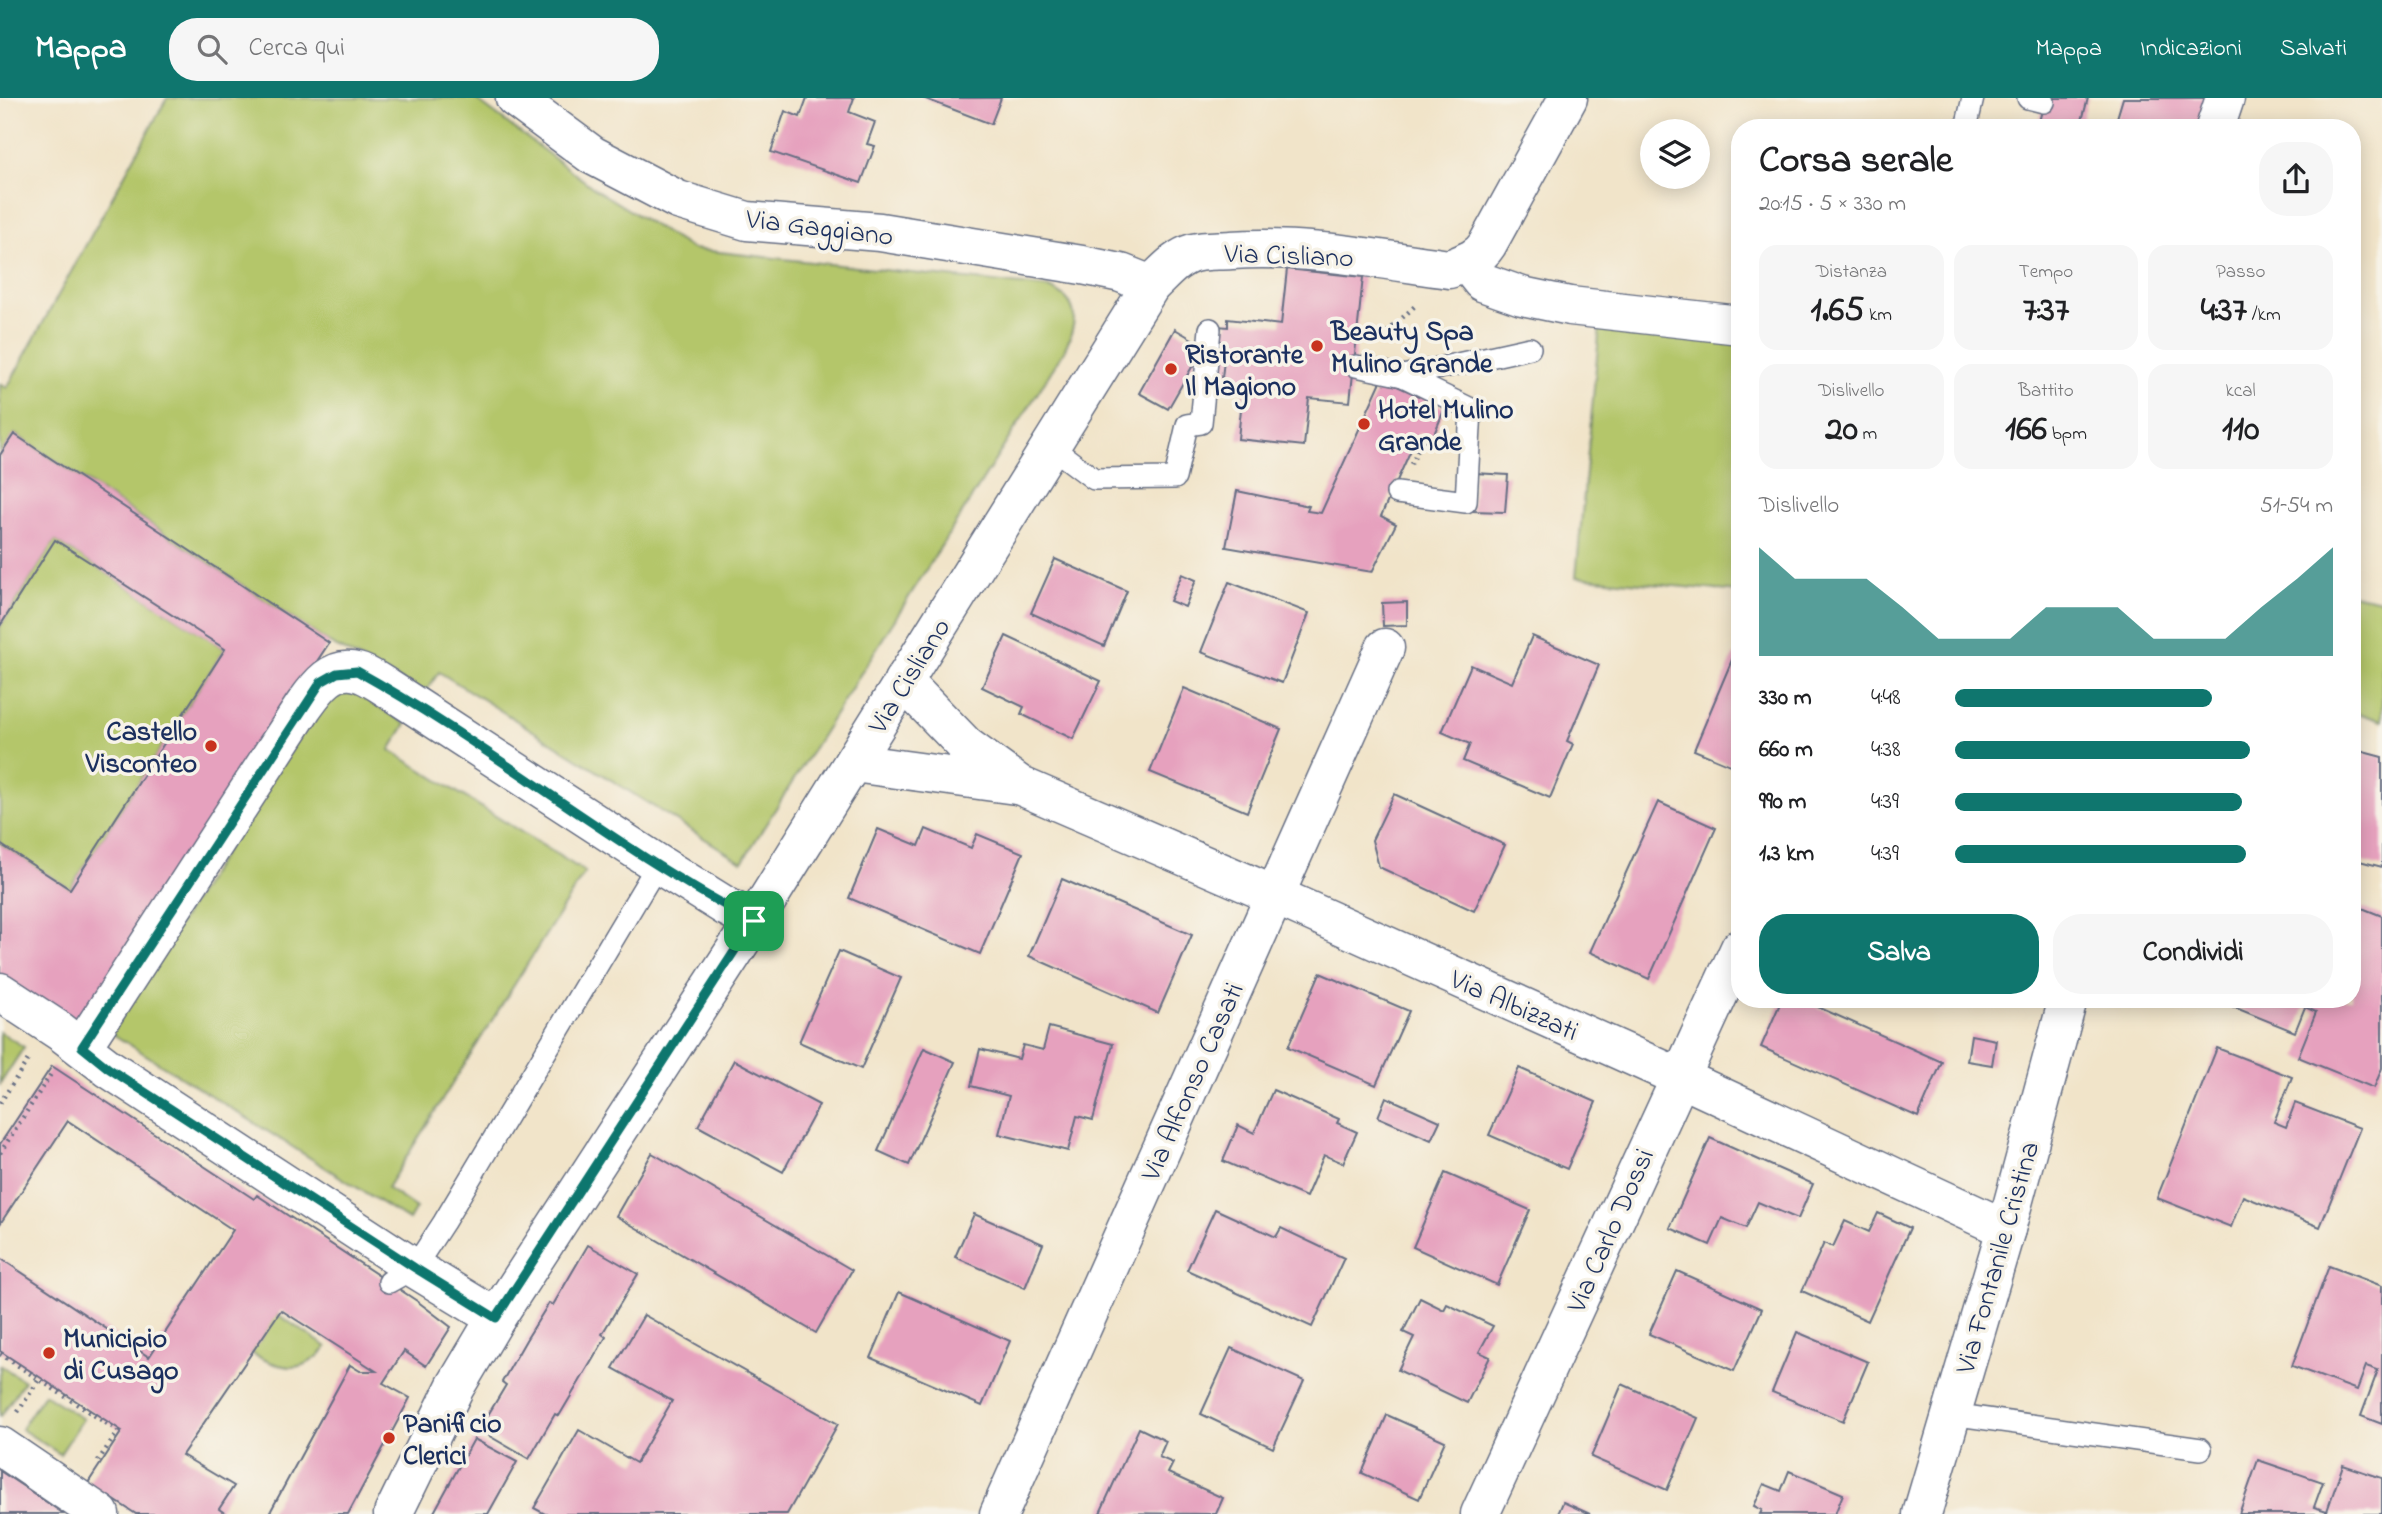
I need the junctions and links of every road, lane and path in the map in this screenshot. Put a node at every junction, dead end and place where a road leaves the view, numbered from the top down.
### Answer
1 (515, 98) edge
2 (1569, 98) edge
3 (1973, 98) edge
4 (2225, 98) edge
5 (1968, 119) edge
6 (2218, 119) edge
7 (1466, 262) junction
8 (1151, 285) junction
9 (1421, 299) dead end
10 (1731, 324) edge
11 (1210, 329) dead end
12 (1370, 339) dead end
13 (1530, 348) dead end
14 (1356, 366) dead end
15 (1403, 376) junction
16 (1452, 400) junction
17 (1050, 446) junction
18 (1397, 493) joint
19 (1385, 648) dead end
20 (903, 681) junction
21 (853, 764) junction
22 (1021, 786) junction
23 (658, 864) junction
24 (1274, 895) junction
25 (754, 921) junction
26 (1731, 967) edge
27 (0, 992) edge
28 (2066, 1008) edge
29 (64, 1035) junction
30 (51, 1074) dead end
31 (1679, 1077) junction
32 (0, 1103) edge
33 (0, 1153) edge
34 (2006, 1229) junction
35 (402, 1275) junction
36 (496, 1318) junction
37 (0, 1354) edge
38 (40, 1379) junction
39 (1951, 1415) junction
40 (6, 1434) edge
41 (2201, 1449) dead end
42 (91, 1473) dead end
43 (95, 1513) edge
44 (393, 1514) edge
45 (999, 1514) edge
46 (1480, 1514) edge
47 (1922, 1514) edge

1 - 8 street, Via Gaggiano
2 - 7 street
3 - 5 lane
4 - 6 street
7 - 8 street, Via Cisliano
7 - 10 street
8 - 17 street, Via Cisliano
9 - 12 path
11 - 17 lane
13 - 15 lane
14 - 15 lane
15 - 16 lane
16 - 18 path
16 - 18 lane
17 - 20 street, Via Cisliano
19 - 24 street, Via Alfonso Casati
20 - 21 street, Via Cisliano
20 - 22 street, Via Albizzati
21 - 22 street, Via Albizzati
21 - 25 street, Via Cisliano
22 - 24 street, Via Albizzati
23 - 25 street
23 - 29 street
23 - 35 lane
24 - 31 street, Via Albizzati
24 - 45 street, Via Alfonso Casati
25 - 36 street, Via Cisliano
26 - 31 street, Via Carlo Dossi
27 - 29 street
28 - 34 street, Via Fontanile Cristina
29 - 32 path
29 - 35 street
30 - 33 path
31 - 34 street, Via Albizzati
31 - 46 street, Via Carlo Dossi
34 - 39 street, Via Fontanile Cristina
35 - 36 street
36 - 44 street, Via Cisliano
37 - 38 path
38 - 40 path
38 - 42 path
39 - 41 lane
39 - 47 street, Via Fontanile Cristina
40 - 43 street

